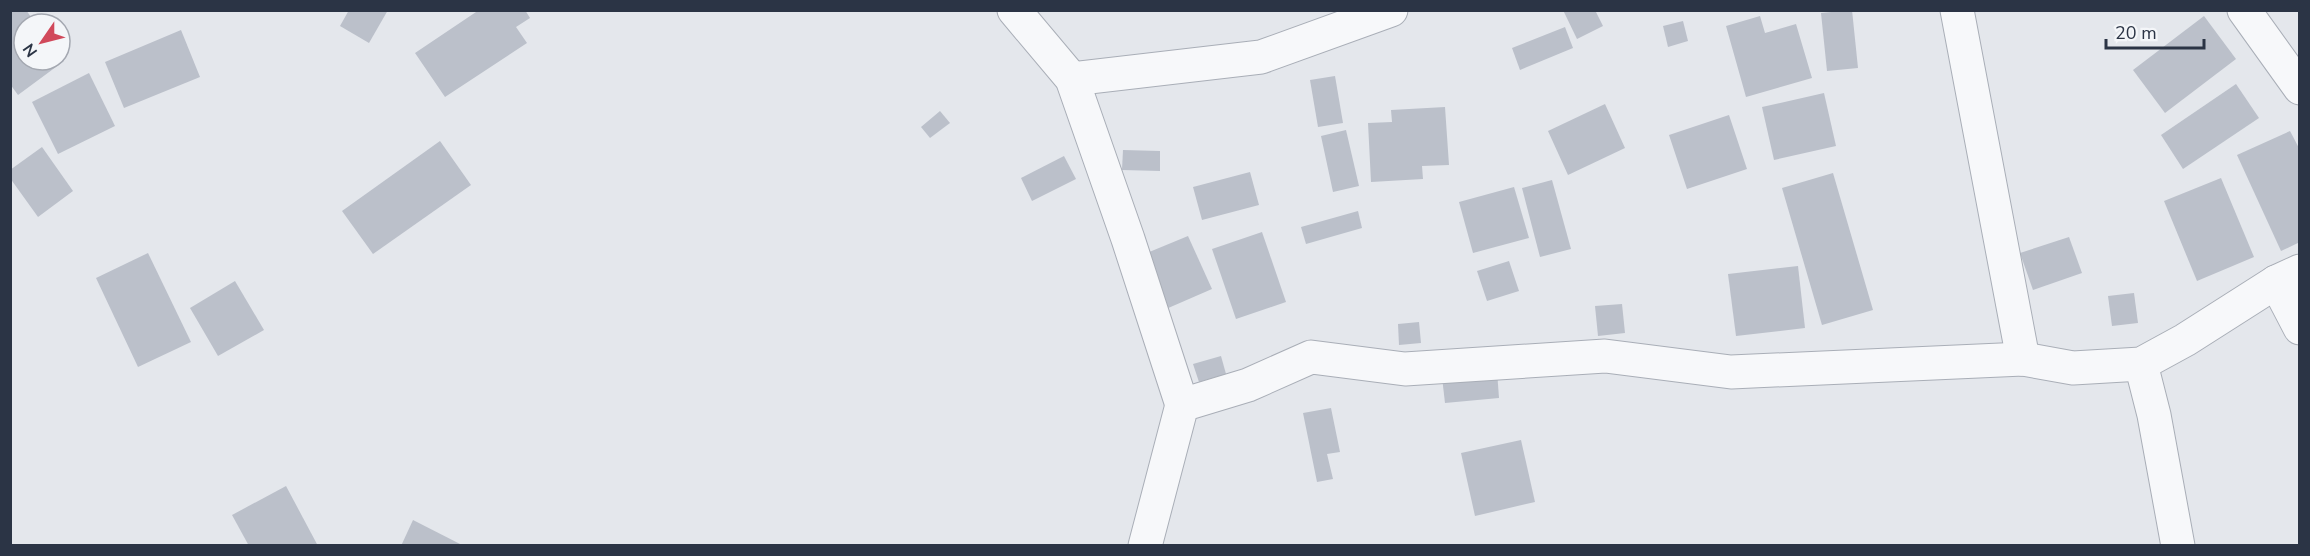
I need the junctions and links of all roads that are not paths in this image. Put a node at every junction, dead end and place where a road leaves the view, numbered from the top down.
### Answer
1 (1014, 10) edge
2 (1391, 10) edge
3 (1957, 10) edge
4 (2244, 10) edge
5 (1072, 79) junction
6 (2300, 88) edge
7 (2288, 277) edge
8 (2300, 328) edge
9 (2023, 359) junction
10 (2141, 364) junction
11 (1182, 405) junction
12 (1145, 546) edge
13 (2178, 546) edge

1 - 5 street
2 - 5 street
3 - 9 street
4 - 6 street
5 - 11 street
7 - 8 street
7 - 10 street
9 - 10 street
9 - 11 street
10 - 13 street
11 - 12 street

